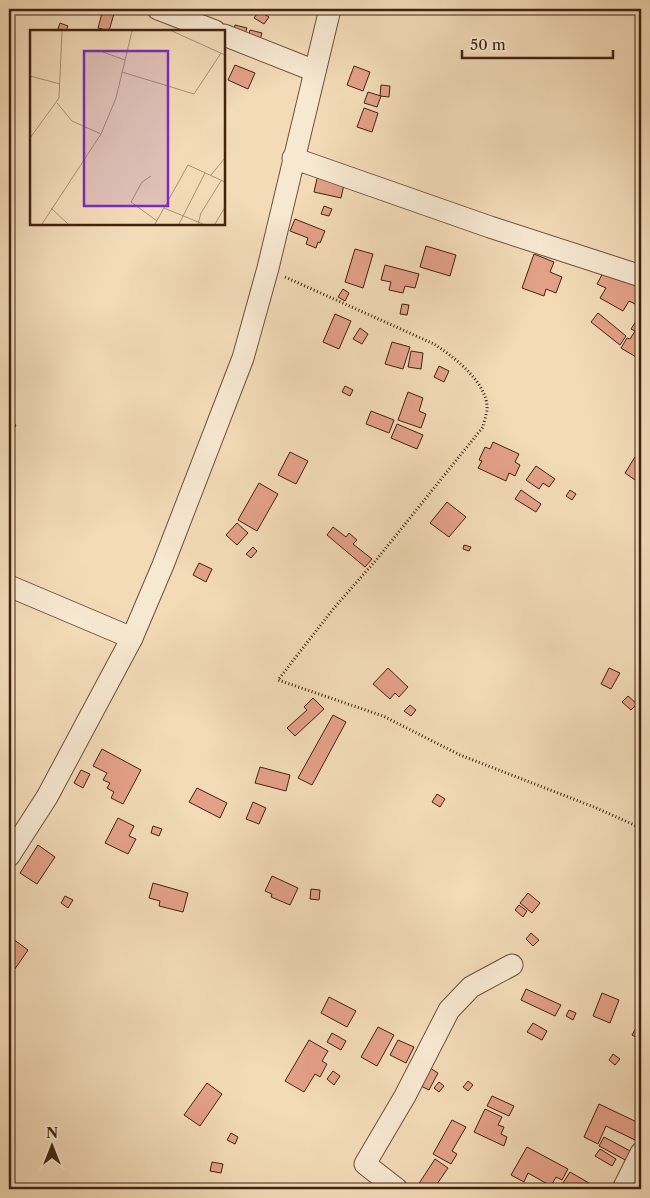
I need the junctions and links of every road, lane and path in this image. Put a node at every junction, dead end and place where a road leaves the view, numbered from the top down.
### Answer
1 (158, 9) edge
2 (330, 9) edge
3 (212, 30) edge
4 (225, 35) edge
5 (315, 71) junction
6 (293, 158) junction
7 (268, 268) junction
8 (641, 276) edge
9 (9, 586) edge
10 (132, 638) junction
11 (641, 828) edge
12 (9, 856) edge
13 (512, 965) dead end
14 (641, 1153) edge
15 (397, 1189) edge
16 (623, 1189) edge

1 - 3 street
2 - 5 street
4 - 5 street
5 - 6 street
6 - 7 street
6 - 8 street
7 - 10 street
7 - 11 path
9 - 10 street
10 - 12 street
13 - 15 street
14 - 16 street

